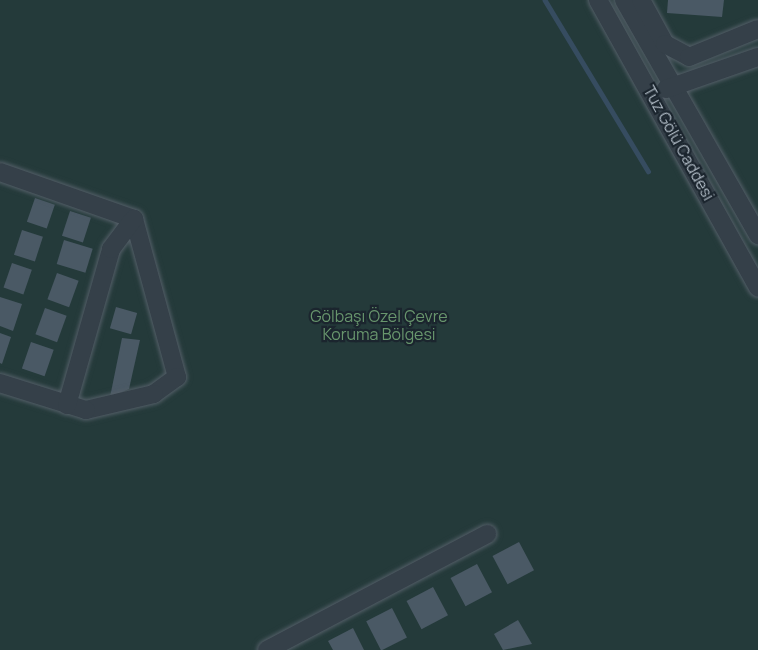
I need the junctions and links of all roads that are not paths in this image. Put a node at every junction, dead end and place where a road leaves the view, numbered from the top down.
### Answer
1 (598, 0) edge
2 (624, 0) edge
3 (641, 0) edge
4 (756, 33) edge
5 (758, 57) edge
6 (676, 86) junction
7 (653, 94) junction
8 (0, 172) edge
9 (134, 219) junction
10 (758, 235) edge
11 (758, 287) edge
12 (0, 383) edge
13 (67, 405) junction
14 (487, 534) dead end
15 (267, 650) edge

1 - 7 street, Tuz Gölü Caddesi
2 - 6 street, Tuz Gölü Caddesi
3 - 4 street
5 - 6 street
6 - 7 street
6 - 10 street, Tuz Gölü Caddesi
7 - 11 street, Tuz Gölü Caddesi
8 - 9 street
9 - 13 street
9 - 13 street
12 - 13 street
14 - 15 street

